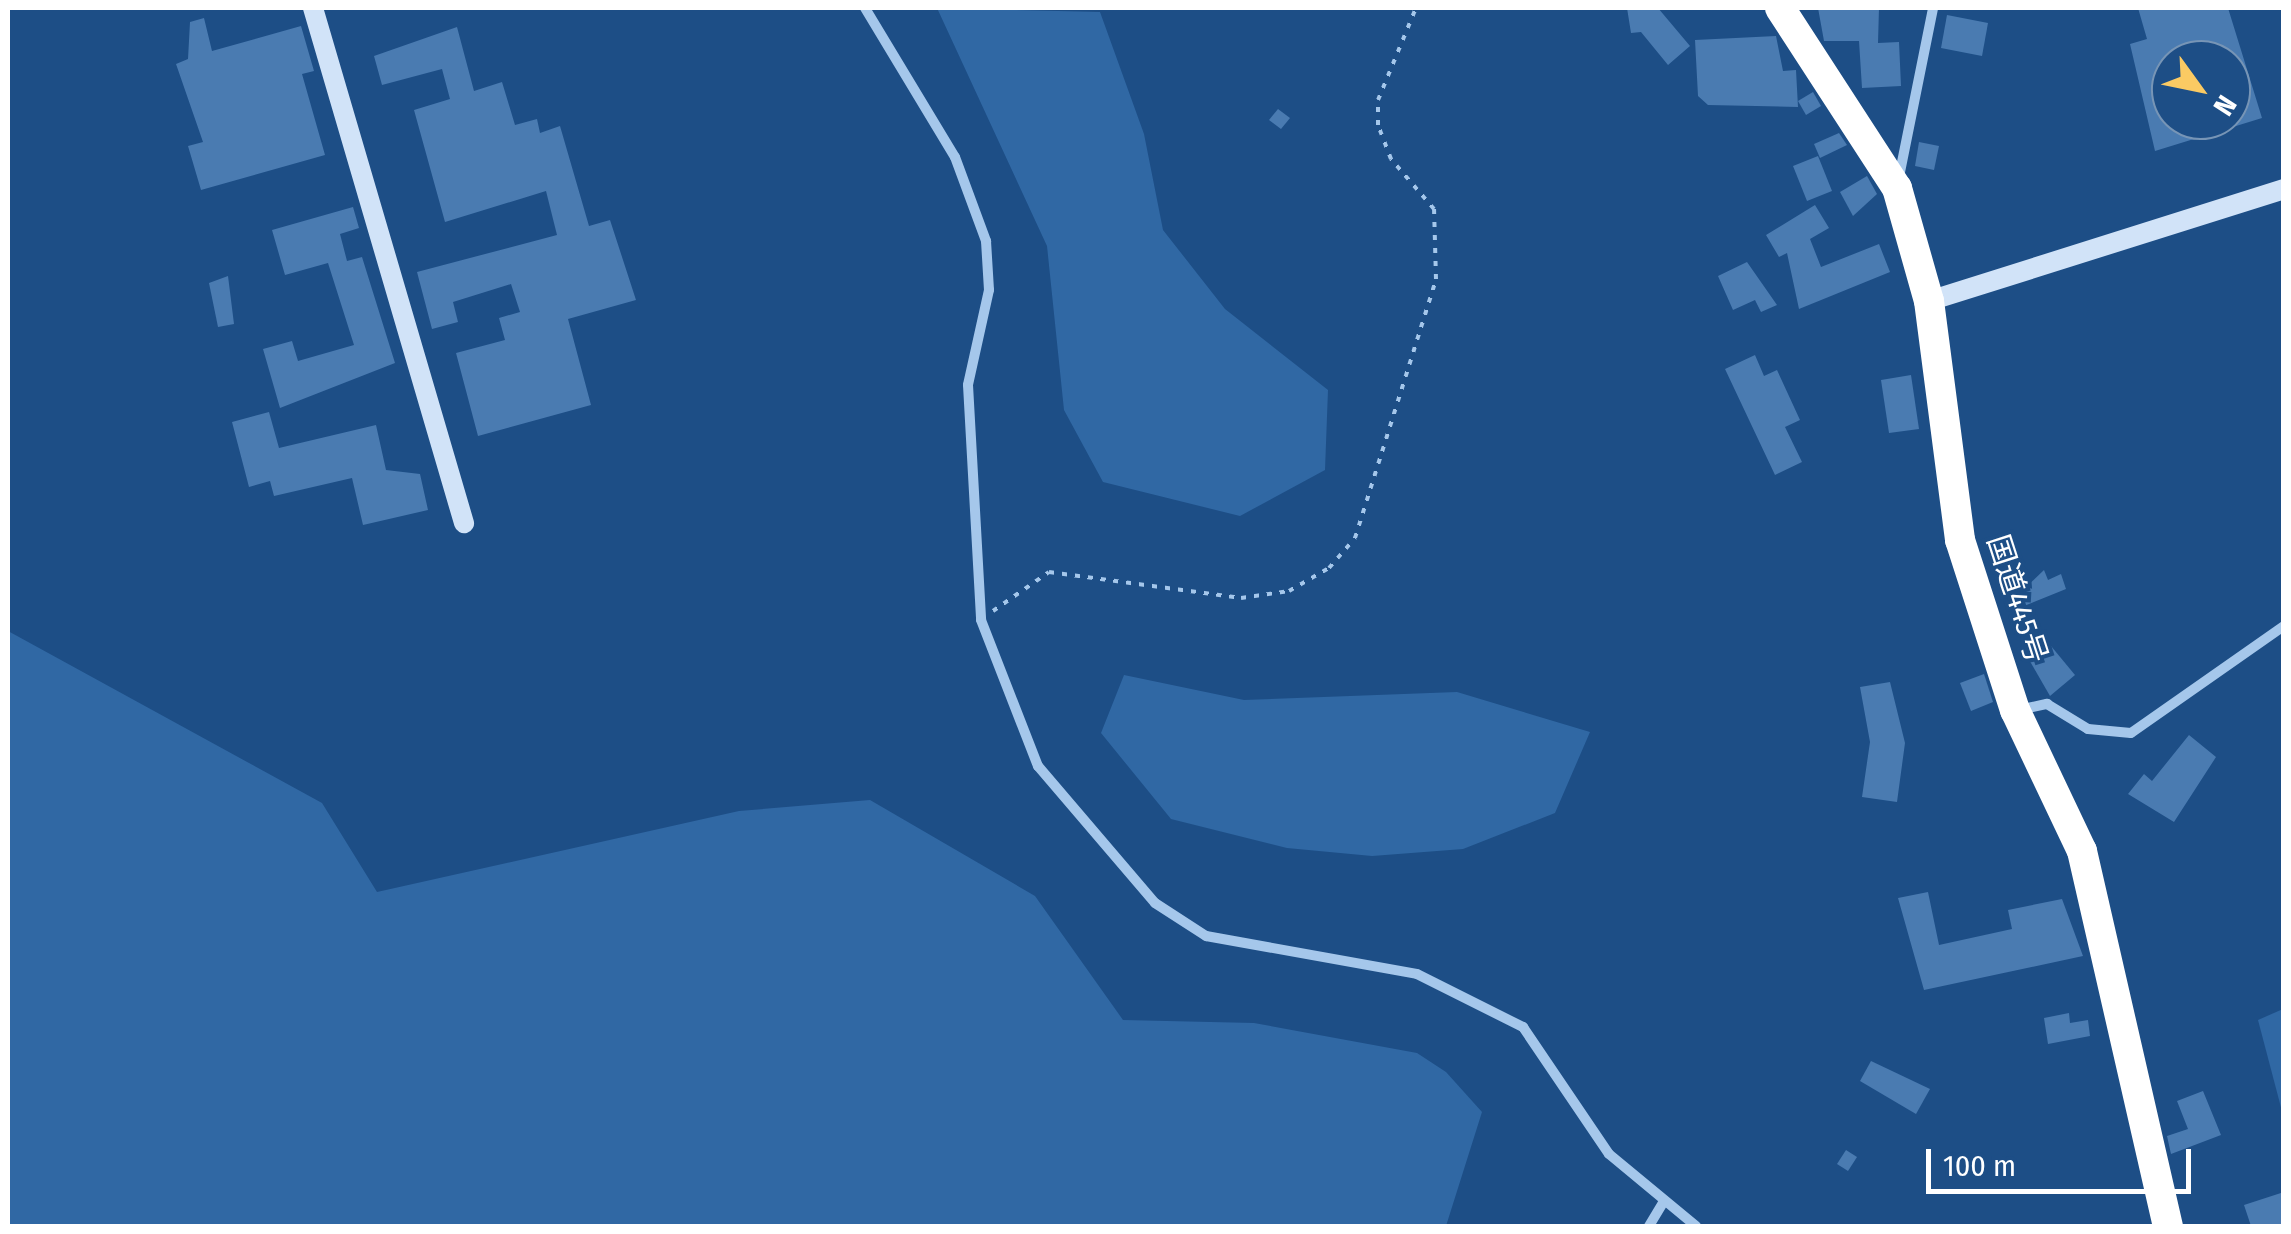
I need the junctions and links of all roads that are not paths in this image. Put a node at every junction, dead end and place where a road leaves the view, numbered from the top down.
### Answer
1 (313, 8) edge
2 (865, 8) edge
3 (1780, 8) edge
4 (1933, 8) edge
5 (1896, 188) junction
6 (2284, 189) edge
7 (1929, 301) junction
8 (464, 523) dead end
9 (2284, 626) edge
10 (2016, 710) junction
11 (1662, 1204) junction
12 (1649, 1226) edge
13 (1696, 1226) edge
14 (2168, 1226) edge

1 - 8 street
2 - 11 street
3 - 5 highway, 国道445号
4 - 5 street
5 - 7 highway, 国道445号
6 - 7 street
7 - 10 highway, 国道445号
9 - 10 street
10 - 14 highway, 国道445号
11 - 12 street
11 - 13 street

